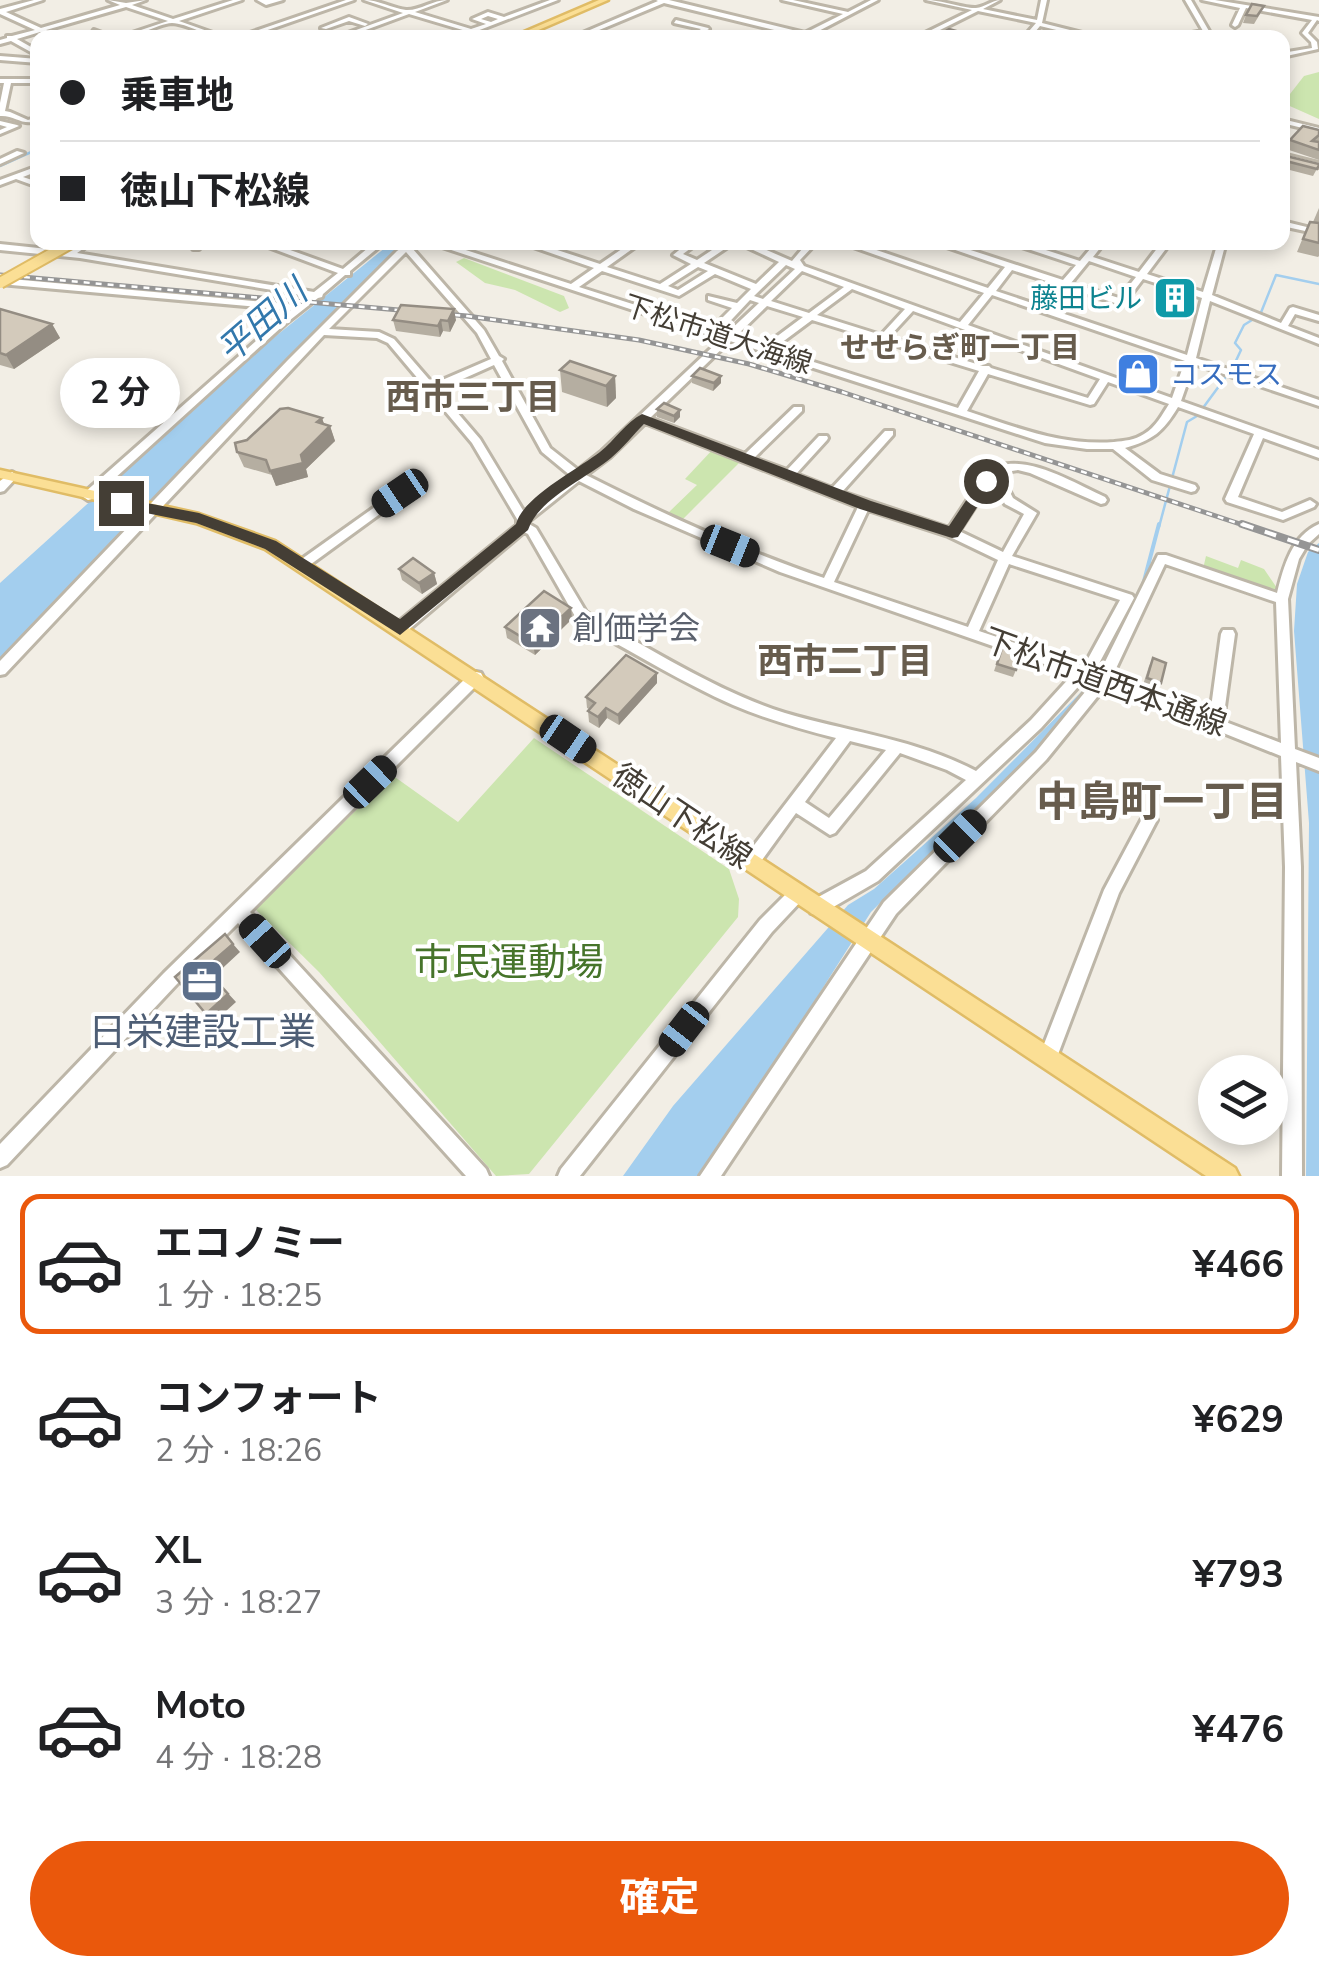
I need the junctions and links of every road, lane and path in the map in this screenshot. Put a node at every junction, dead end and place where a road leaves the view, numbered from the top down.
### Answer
1 (40, 0) edge
2 (111, 0) edge
3 (143, 0) edge
4 (239, 0) edge
5 (260, 0) edge
6 (280, 0) edge
7 (350, 0) edge
8 (367, 0) edge
9 (444, 0) edge
10 (555, 0) edge
11 (605, 0) edge
12 (663, 0) edge
13 (785, 0) edge
14 (875, 0) edge
15 (929, 0) edge
16 (973, 0) edge
17 (997, 0) edge
18 (1044, 0) edge
19 (1188, 0) edge
20 (1205, 0) edge
21 (1231, 2) edge
22 (88, 4) dead end
23 (126, 5) junction
24 (1244, 6) junction
25 (961, 7) junction
26 (972, 10) junction
27 (0, 11) edge
28 (106, 11) junction
29 (410, 12) junction
30 (846, 13) junction
31 (384, 18) dead end
32 (504, 19) junction
33 (1317, 19) edge
34 (174, 20) junction
35 (676, 22) dead end
36 (1040, 23) junction
37 (365, 24) junction
38 (491, 24) junction
39 (1235, 25) dead end
40 (324, 28) dead end
41 (42, 30) joint
42 (144, 30) edge
43 (202, 30) edge
44 (262, 30) edge
45 (348, 30) edge
46 (358, 30) edge
47 (471, 30) joint
48 (532, 30) edge
49 (593, 30) edge
50 (706, 30) edge
51 (780, 30) edge
52 (814, 30) edge
53 (933, 30) edge
54 (1033, 30) edge
55 (1068, 30) edge
56 (1205, 30) edge
57 (0, 32) edge
58 (30, 33) edge
59 (12, 38) junction
60 (0, 42) edge
61 (1316, 42) edge
62 (30, 51) edge
63 (1290, 54) edge
64 (30, 57) edge
65 (0, 58) edge
66 (4, 81) edge
67 (30, 81) edge
68 (30, 121) edge
69 (0, 123) edge
70 (1290, 123) edge
71 (1319, 130) edge
72 (0, 132) edge
73 (20, 152) dead end
74 (1290, 158) edge
75 (0, 162) edge
76 (1319, 165) edge
77 (30, 171) edge
78 (16, 177) junction
79 (30, 182) edge
80 (0, 184) edge
81 (1290, 225) edge
82 (1319, 232) edge
83 (0, 247) edge
84 (30, 249) edge
85 (67, 250) edge
86 (80, 250) edge
87 (282, 250) edge
88 (372, 250) edge
89 (408, 250) edge
90 (415, 250) edge
91 (458, 250) edge
92 (562, 250) edge
93 (627, 250) edge
94 (684, 250) edge
95 (719, 250) edge
96 (758, 250) edge
97 (805, 250) edge
98 (867, 250) edge
99 (961, 250) edge
100 (1042, 250) edge
101 (1091, 250) edge
102 (1161, 250) edge
103 (1219, 250) edge
104 (1084, 261) junction
105 (785, 262) junction
106 (698, 264) junction
107 (603, 267) junction
108 (1010, 267) junction
109 (801, 268) junction
110 (714, 271) junction
111 (347, 273) junction
112 (1141, 276) junction
113 (0, 282) edge
114 (18, 283) junction
115 (1066, 284) junction
116 (851, 286) junction
117 (572, 287) junction
118 (661, 287) junction
119 (757, 288) junction
120 (991, 291) junction
121 (0, 293) edge
122 (319, 295) junction
123 (1205, 296) junction
124 (748, 297) junction
125 (711, 298) dead end
126 (768, 304) junction
127 (738, 307) junction
128 (301, 308) junction
129 (912, 308) junction
130 (807, 318) junction
131 (1319, 318) edge
132 (962, 326) junction
133 (1283, 327) junction
134 (324, 332) junction
135 (714, 332) junction
136 (732, 338) junction
137 (881, 340) junction
138 (1319, 341) edge
139 (766, 349) junction
140 (499, 359) junction
141 (1190, 359) junction
142 (986, 368) junction
143 (1105, 379) junction
144 (433, 388) junction
145 (1176, 403) junction
146 (1319, 403) edge
147 (798, 409) dead end
148 (962, 411) junction
149 (642, 418) junction
150 (1260, 433) junction
151 (889, 434) dead end
152 (823, 438) dead end
153 (1114, 445) junction
154 (1319, 454) edge
155 (748, 458) junction
156 (790, 474) junction
157 (6, 475) edge
158 (580, 477) junction
159 (417, 481) dead end
160 (998, 481) junction
161 (0, 488) edge
162 (1190, 488) dead end
163 (834, 493) junction
164 (90, 496) junction
165 (1101, 500) dead end
166 (1310, 504) dead end
167 (866, 505) junction
168 (152, 509) junction
169 (523, 523) junction
170 (1319, 528) edge
171 (952, 533) junction
172 (1005, 558) junction
173 (303, 564) junction
174 (826, 584) junction
175 (1282, 599) junction
176 (400, 628) junction
177 (972, 634) junction
178 (1228, 634) dead end
179 (0, 670) edge
180 (1094, 676) junction
181 (476, 678) junction
182 (1216, 722) junction
183 (848, 733) junction
184 (897, 747) junction
185 (1293, 753) junction
186 (1319, 765) edge
187 (978, 780) junction
188 (795, 804) junction
189 (1149, 820) dead end
190 (752, 862) junction
191 (797, 894) junction
192 (824, 911) junction
193 (238, 912) junction
194 (865, 938) junction
195 (1048, 1057) junction
196 (0, 1158) edge
197 (479, 1176) edge
198 (568, 1176) edge
199 (710, 1176) edge
200 (1227, 1176) edge
201 (1292, 1176) edge

1 - 27 street
2 - 23 street
3 - 23 street
4 - 34 street
5 - 6 street
7 - 44 street
8 - 29 street
9 - 29 street
10 - 32 street
11 - 48 main road
12 - 49 street
12 - 51 street
13 - 30 street
14 - 30 street
15 - 25 street
16 - 25 street
17 - 26 street
18 - 36 street
19 - 56 street
20 - 21 street
21 - 24 street
22 - 28 street
23 - 28 street
23 - 34 street
24 - 33 street
24 - 39 street
25 - 26 street
26 - 36 street
26 - 53 street
27 - 41 street
28 - 41 street
29 - 46 street
29 - 47 street
30 - 52 street
31 - 37 street
32 - 38 street
32 - 38 street
33 - 61 street
34 - 42 street
34 - 43 street
35 - 50 street
36 - 54 street
36 - 55 street
37 - 40 street
37 - 45 street
38 - 47 street
57 - 59 street
58 - 59 street
59 - 60 street
59 - 62 street
61 - 63 street
64 - 65 street
66 - 67 street
66 - 68 street
69 - 72 street
70 - 71 street
73 - 75 street
74 - 76 street
77 - 78 street
78 - 79 street
78 - 80 street
81 - 82 street
83 - 84 street
85 - 113 main road, bridge
86 - 122 street
87 - 111 street
88 - 111 street
89 - 134 street
90 - 140 street
91 - 117 street, 下松市道大海線
92 - 107 street
93 - 107 street
94 - 106 street
95 - 106 street
96 - 105 street
97 - 109 street
98 - 120 street
99 - 108 street
100 - 104 street
101 - 104 street
102 - 112 street
103 - 123 street, 下松市道大海線
104 - 112 street
104 - 115 street
105 - 109 street
105 - 119 street
106 - 110 street
106 - 118 street
107 - 117 street
107 - 118 street
108 - 115 street
108 - 120 street
109 - 116 street
109 - 126 street
110 - 118 street
110 - 119 street
111 - 122 street
112 - 115 street
112 - 123 street
113 - 114 street
114 - 121 street
114 - 128 street
116 - 129 street
116 - 130 street
117 - 135 street, 下松市道大海線
119 - 124 street
120 - 132 street
120 - 141 street
122 - 128 street
123 - 133 street
123 - 141 street, 下松市道大海線
124 - 126 street
124 - 127 street
125 - 127 street
126 - 130 street
126 - 136 street
127 - 135 street
128 - 164 street
129 - 132 street
129 - 137 street
130 - 137 street
130 - 139 street
131 - 133 street
132 - 143 street
133 - 138 street
134 - 144 street
134 - 168 street
135 - 136 street, 下松市道大海線
136 - 139 street, 下松市道大海線
136 - 149 street
137 - 142 street
139 - 148 street, 下松市道大海線
140 - 144 street
140 - 158 street
141 - 145 street, 下松市道大海線
141 - 146 street
142 - 143 street
142 - 148 street
143 - 145 street
144 - 169 street
145 - 150 street
145 - 153 street, 下松市道大海線
147 - 155 street
148 - 153 street, 下松市道大海線
149 - 155 street
149 - 158 street
150 - 154 street
150 - 166 street
151 - 163 street
152 - 156 street
153 - 162 street
155 - 156 street
156 - 163 street
157 - 161 street
157 - 164 main road, 徳山下松線
158 - 169 street
158 - 174 street, 下松市道西本通線
159 - 173 street
160 - 165 street
160 - 171 street
160 - 172 street
163 - 167 street
164 - 168 main road, 徳山下松線
167 - 171 street
167 - 174 street
168 - 173 main road, 徳山下松線
168 - 179 street
169 - 176 street
169 - 183 street
170 - 175 street
171 - 172 street
172 - 177 street
172 - 180 street
173 - 176 main road, 徳山下松線
174 - 177 street, 下松市道西本通線
175 - 180 street
175 - 185 street
176 - 181 main road, 徳山下松線
177 - 180 street, 下松市道西本通線
178 - 182 street
180 - 182 street, 下松市道西本通線
180 - 187 street
180 - 194 street
181 - 190 main road, 徳山下松線
181 - 193 street
182 - 185 street, 下松市道西本通線
183 - 184 street
183 - 188 street
184 - 187 street
184 - 188 street
185 - 186 street, 下松市道西本通線
185 - 201 street
187 - 192 street
188 - 190 street
189 - 195 street
190 - 191 main road, 徳山下松線
191 - 192 main road, 徳山下松線
191 - 198 street
192 - 194 main road, 徳山下松線
193 - 196 street
193 - 197 street
194 - 195 main road, 徳山下松線
194 - 199 street
195 - 200 main road, 徳山下松線

